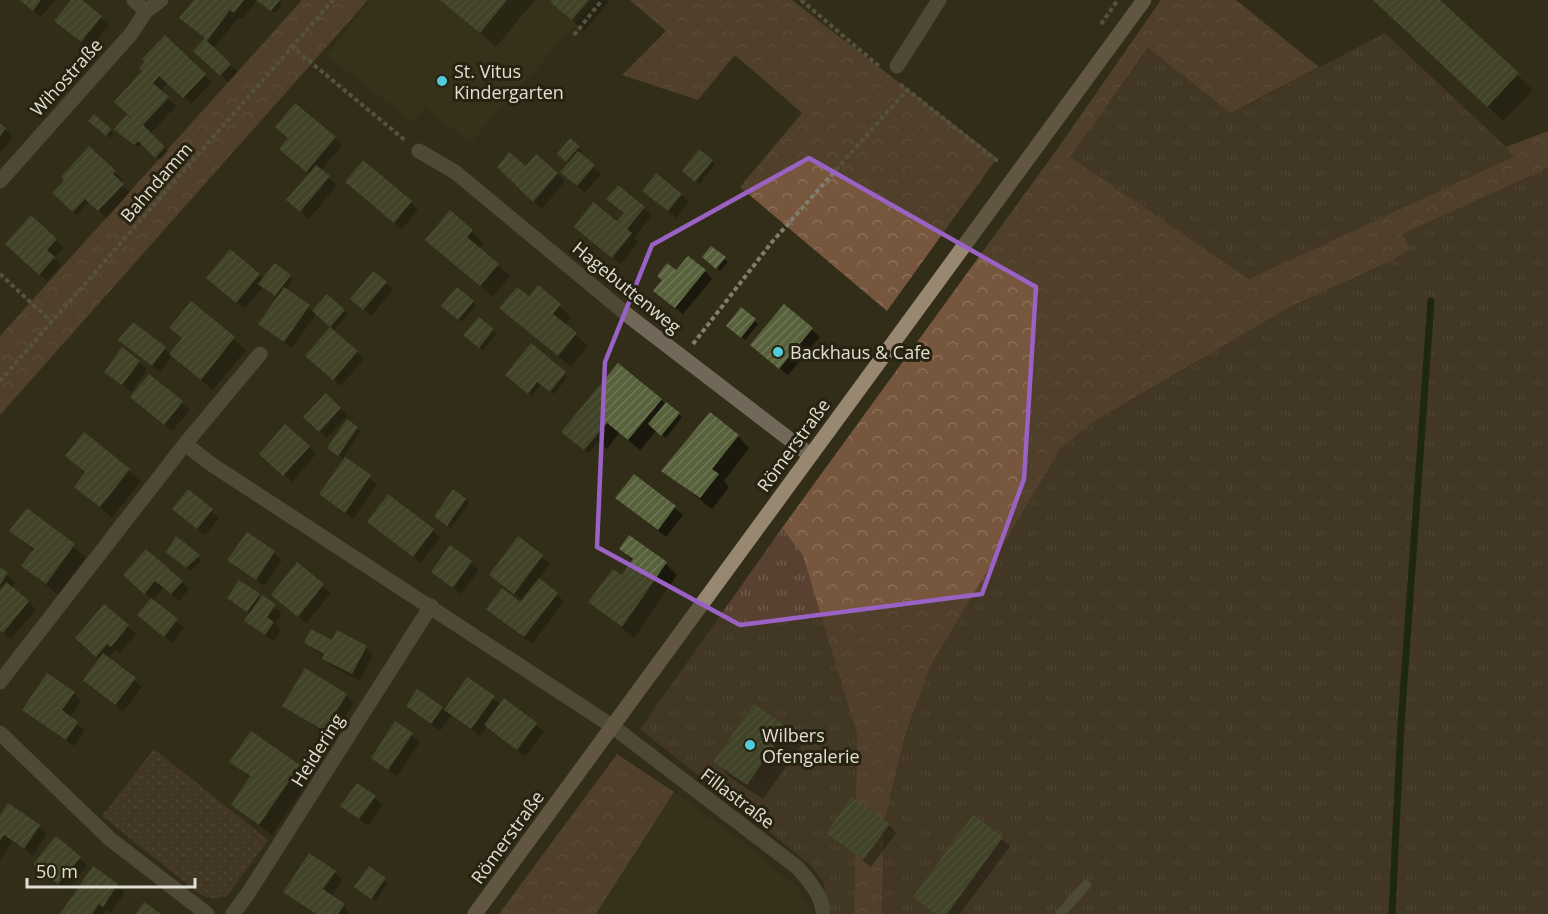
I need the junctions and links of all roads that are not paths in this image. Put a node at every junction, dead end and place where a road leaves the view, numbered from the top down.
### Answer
1 (134, 0) edge
2 (161, 0) edge
3 (939, 0) edge
4 (1144, 0) edge
5 (146, 11) junction
6 (897, 66) dead end
7 (419, 151) road end
8 (0, 181) edge
9 (260, 354) dead end
10 (185, 444) junction
11 (810, 455) junction
12 (431, 606) junction
13 (0, 682) edge
14 (612, 726) junction
15 (0, 733) edge
16 (1086, 885) dead end
17 (207, 914) edge
18 (233, 914) edge
19 (475, 914) edge
20 (823, 914) edge
21 (1060, 914) edge

1 - 5 street
2 - 5 street, Wihostraße
3 - 6 street
4 - 11 street, Römerstraße
5 - 8 street, Wihostraße
7 - 11 street, Hagebuttenweg
9 - 10 street
10 - 12 street
10 - 13 street
11 - 14 street, Römerstraße
12 - 14 street
12 - 18 street, Heidering
14 - 19 street, Römerstraße
14 - 20 street, Fillastraße
15 - 17 street
16 - 21 lane

